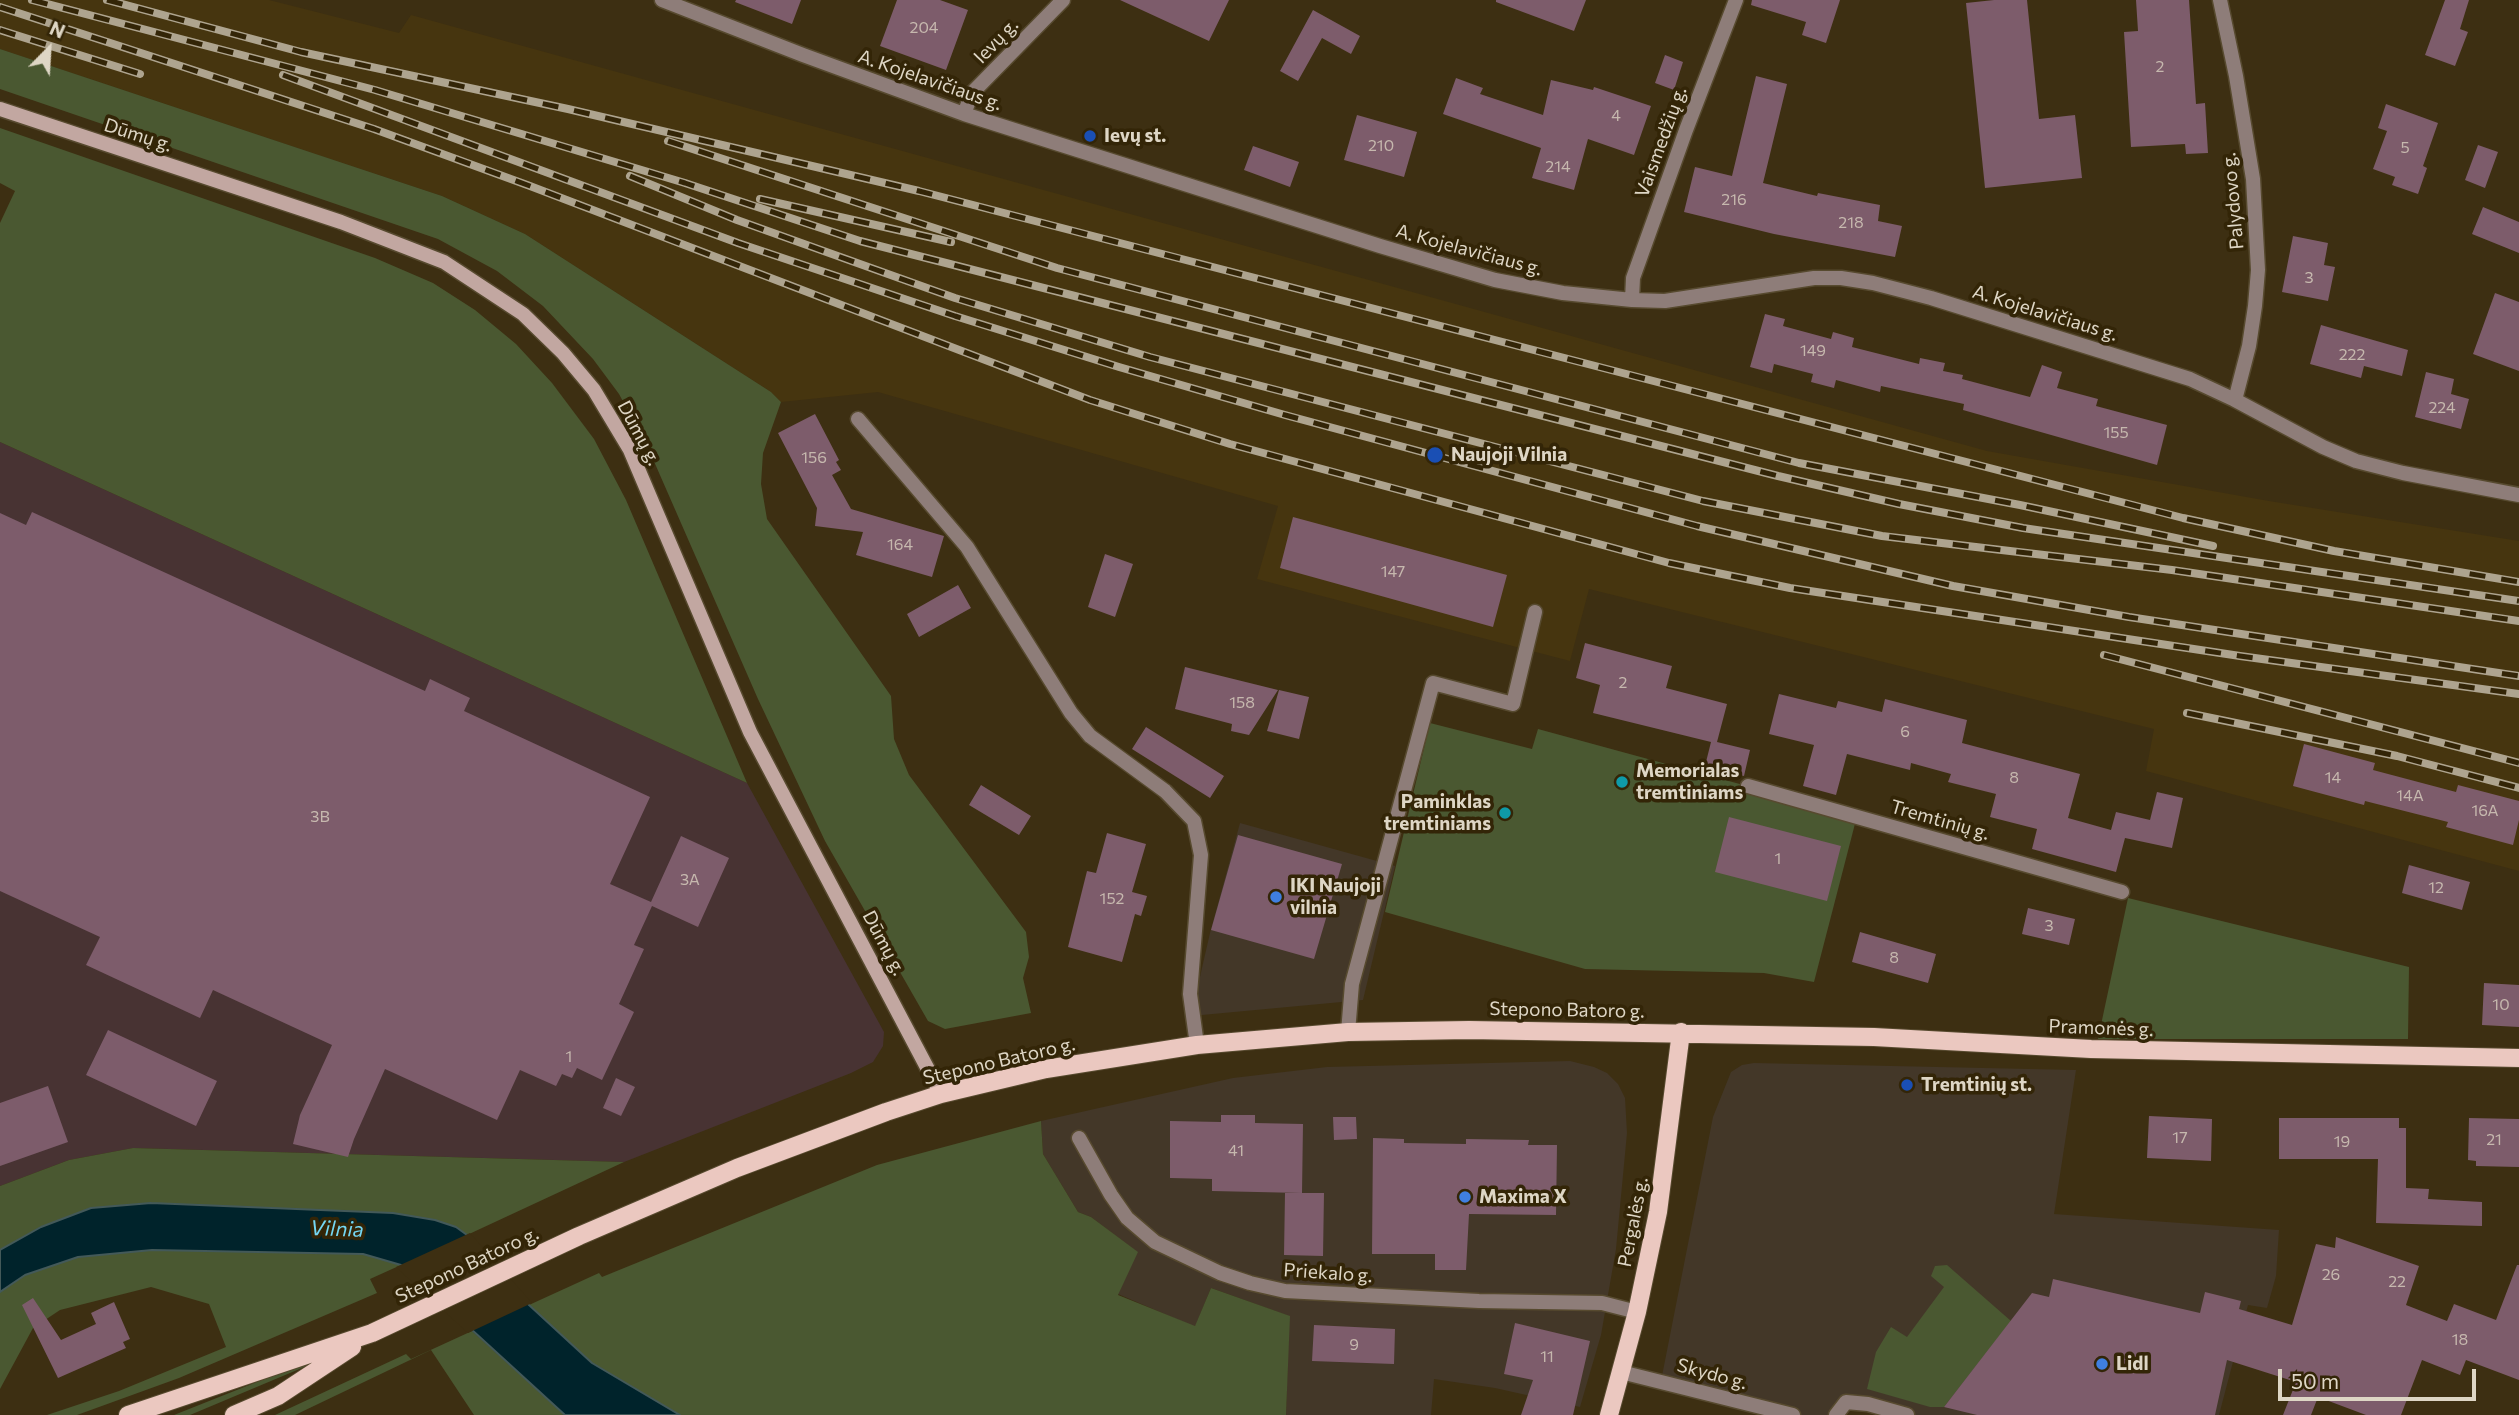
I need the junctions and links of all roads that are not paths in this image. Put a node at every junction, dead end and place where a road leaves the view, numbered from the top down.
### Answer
1 (662, 0) edge
2 (1063, 0) edge
3 (1736, 0) edge
4 (2220, 0) edge
5 (0, 109) edge
6 (964, 114) junction
7 (1632, 300) junction
8 (2235, 400) junction
9 (858, 419) dead end
10 (2519, 495) edge
11 (1535, 612) dead end
12 (1748, 786) dead end
13 (2122, 892) dead end
14 (1348, 1032) junction
15 (1681, 1032) junction
16 (1197, 1045) junction
17 (2519, 1058) edge
18 (941, 1094) junction
19 (1079, 1138) dead end
20 (1637, 1312) junction
21 (372, 1333) junction
22 (1622, 1372) junction
23 (128, 1415) edge
24 (234, 1415) edge
25 (1609, 1415) edge
26 (1793, 1415) edge
27 (1836, 1415) edge
28 (1907, 1415) edge

1 - 6 street, A. Kojelavičiaus g.
2 - 6 street, Ievų g.
3 - 7 street, Vaismedžių g.
4 - 8 street, Palydovo g.
5 - 18 main road, Dūmų g.
6 - 7 street, A. Kojelavičiaus g.
7 - 8 street, A. Kojelavičiaus g.
8 - 10 street, A. Kojelavičiaus g.
9 - 16 street
11 - 14 street
12 - 13 street, Tremtinių g.
14 - 15 main road, Stepono Batoro g.
14 - 16 main road, Stepono Batoro g.
15 - 17 main road, Pramonės g.
15 - 20 main road, Pergalės g.
16 - 18 main road, Stepono Batoro g.
18 - 21 main road, Stepono Batoro g.
19 - 20 street, Priekalo g.
20 - 22 main road, Pergalės g.
21 - 23 main road, Stepono Batoro g.
21 - 24 main road, Stepono Batoro g.
22 - 25 main road, Pergalės g.
22 - 26 street, Skydo g.
27 - 28 street

